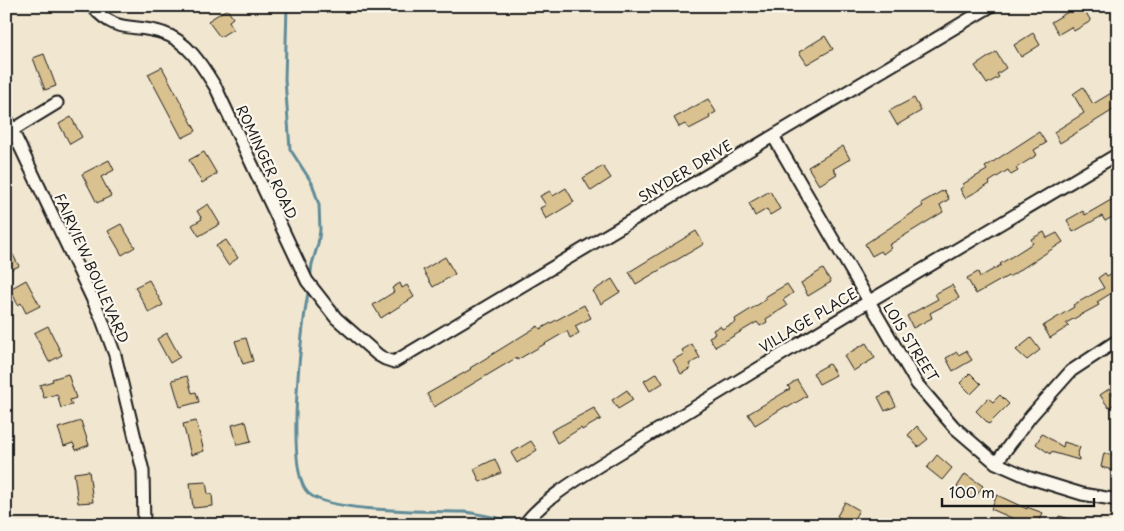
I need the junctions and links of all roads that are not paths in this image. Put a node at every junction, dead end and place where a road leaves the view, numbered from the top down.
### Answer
1 (92, 6) edge
2 (991, 6) edge
3 (56, 103) dead end
4 (6, 117) edge
5 (11, 131) junction
6 (773, 136) junction
7 (1118, 154) edge
8 (868, 302) junction
9 (1118, 340) edge
10 (394, 362) joint
11 (996, 462) junction
12 (1118, 500) edge
13 (144, 525) edge
14 (524, 525) edge

1 - 10 street, ROMINGER ROAD
2 - 6 street, SNYDER DRIVE
3 - 5 street
4 - 5 street, FAIRVIEW BOULEVARD
5 - 13 street, FAIRVIEW BOULEVARD
6 - 8 street, LOIS STREET
6 - 10 street, SNYDER DRIVE
7 - 8 street, VILLAGE PLACE
8 - 11 street, LOIS STREET
8 - 14 street, VILLAGE PLACE
9 - 11 street
11 - 12 street, LOIS STREET

